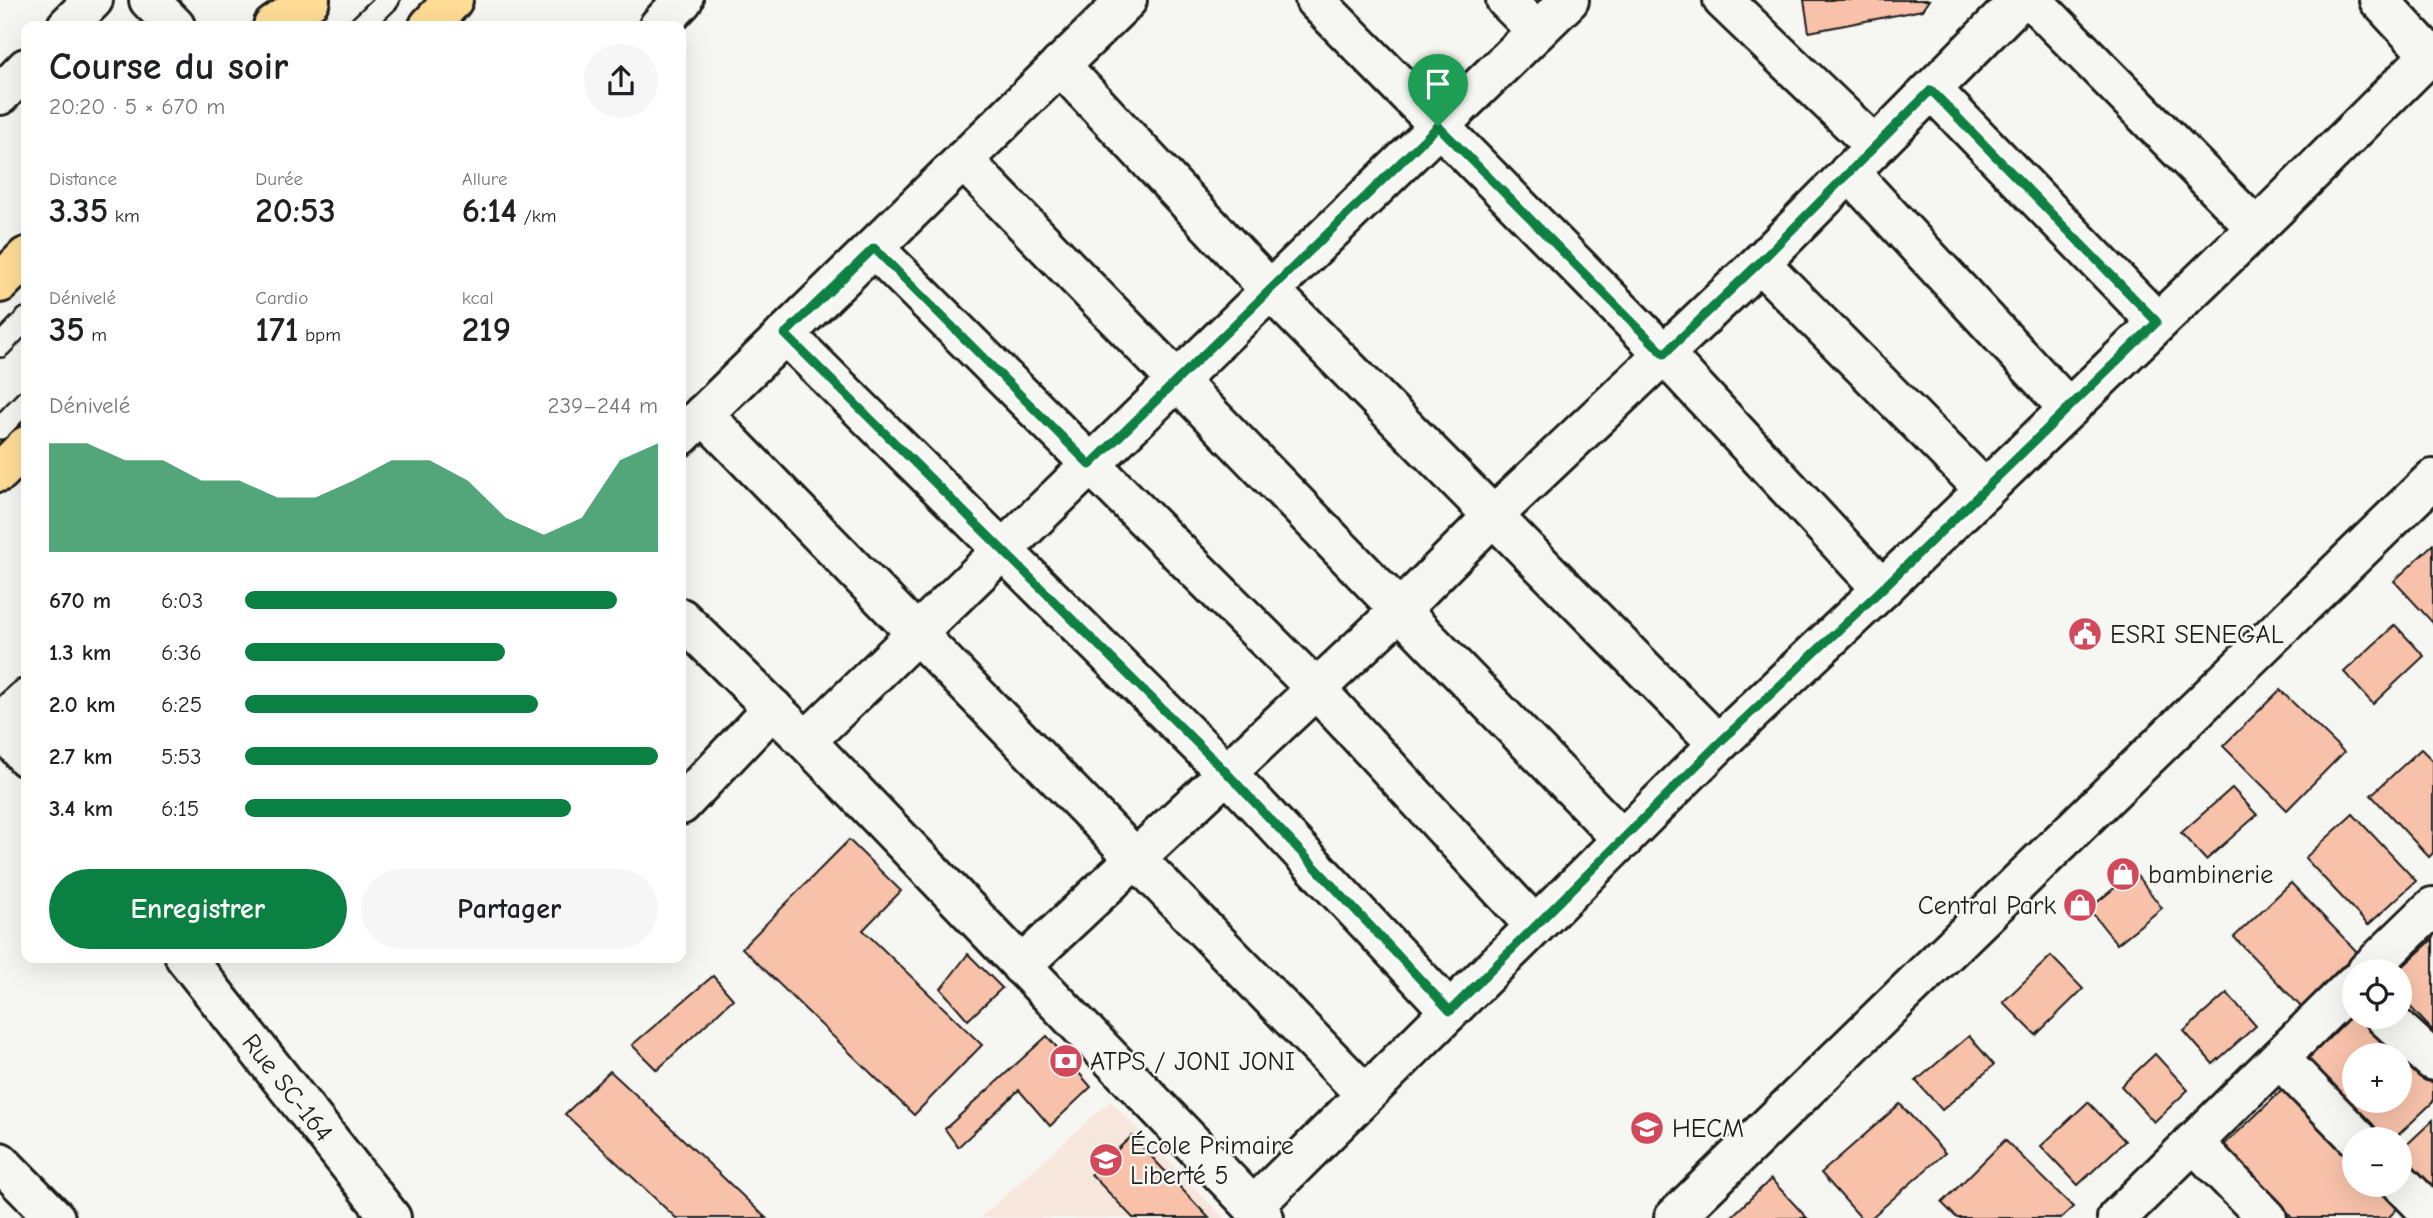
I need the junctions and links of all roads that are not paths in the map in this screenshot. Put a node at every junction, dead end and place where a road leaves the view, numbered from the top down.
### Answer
1 (93, 0) edge
2 (149, 0) edge
3 (310, 0) edge
4 (388, 0) edge
5 (453, 0) edge
6 (683, 0) edge
7 (1127, 0) edge
8 (1315, 0) edge
9 (1506, 0) edge
10 (1569, 0) edge
11 (1723, 0) edge
12 (2020, 0) edge
13 (2032, 0) edge
14 (2379, 0) edge
15 (72, 21) edge
16 (170, 21) edge
17 (281, 21) edge
18 (366, 21) edge
19 (434, 21) edge
20 (664, 21) edge
21 (1537, 31) junction
22 (2432, 54) edge
23 (1060, 65) junction
24 (21, 73) edge
25 (1931, 90) junction
26 (0, 95) edge
27 (1438, 126) junction
28 (1862, 159) junction
29 (963, 160) junction
30 (2256, 228) junction
31 (874, 248) junction
32 (21, 262) edge
33 (1759, 263) junction
34 (0, 283) edge
35 (1270, 290) junction
36 (2157, 322) junction
37 (21, 324) edge
38 (785, 334) junction
39 (0, 346) edge
40 (1664, 354) junction
41 (1177, 381) junction
42 (21, 406) edge
43 (2069, 409) junction
44 (692, 425) edge
45 (0, 428) edge
46 (21, 451) edge
47 (1090, 465) junction
48 (0, 472) edge
49 (2433, 480) edge
50 (1985, 490) junction
51 (1493, 516) junction
52 (1003, 550) junction
53 (1882, 589) junction
54 (1399, 611) junction
55 (686, 623) edge
56 (915, 635) junction
57 (1315, 689) junction
58 (21, 704) edge
59 (773, 708) junction
60 (0, 723) edge
61 (806, 741) junction
62 (1718, 744) junction
63 (21, 750) edge
64 (1226, 772) junction
65 (686, 801) edge
66 (1623, 840) junction
67 (1136, 859) junction
68 (2433, 907) edge
69 (1535, 926) junction
70 (2380, 959) edge
71 (190, 963) edge
72 (1021, 966) junction
73 (2342, 997) edge
74 (1450, 1011) junction
75 (2398, 1029) edge
76 (2279, 1058) junction
77 (2433, 1061) edge
78 (1365, 1094) junction
79 (2346, 1127) edge
80 (2193, 1142) junction
81 (0, 1162) edge
82 (2412, 1194) edge
83 (1259, 1212) edge
84 (2433, 1216) edge
85 (55, 1218) edge
86 (391, 1218) edge
87 (1674, 1218) edge
88 (2117, 1218) edge
89 (2267, 1218) edge

1 - 15 street
2 - 16 street
3 - 17 main road
4 - 18 lane
5 - 19 main road
6 - 20 street
7 - 23 street
8 - 27 street
9 - 21 street
10 - 21 street
11 - 28 street
12 - 25 street
13 - 30 street
14 - 22 street
21 - 27 street
22 - 30 street
23 - 29 street
23 - 35 street
24 - 26 street
25 - 28 street
25 - 36 street
27 - 35 street
27 - 40 street
28 - 33 street
28 - 43 street
29 - 31 street
29 - 41 street
30 - 36 street
31 - 38 street
31 - 47 street
32 - 34 main road
33 - 40 street
33 - 50 street
35 - 41 street
35 - 51 street
36 - 43 street
37 - 39 lane
38 - 44 street
38 - 52 street
40 - 51 street
40 - 53 street
41 - 47 street
41 - 54 street
42 - 45 lane
43 - 50 street
44 - 56 street
46 - 48 main road
47 - 52 street
47 - 57 street
49 - 87 street
50 - 53 street
51 - 54 street
51 - 62 street
52 - 56 street
52 - 64 street
53 - 62 street
54 - 57 street
54 - 66 street
55 - 59 street
56 - 61 street
56 - 67 street
57 - 64 street
57 - 69 street
58 - 60 street
59 - 61 street
59 - 65 street
60 - 63 street
61 - 72 street
62 - 66 street
64 - 67 street
64 - 74 street
66 - 69 street
67 - 72 street
67 - 78 street
68 - 70 street
69 - 74 street
71 - 86 street, Rue SC-164
72 - 83 street
73 - 76 street
74 - 78 street
75 - 77 street
76 - 79 street
76 - 80 street
78 - 83 street
80 - 88 street
80 - 89 street
81 - 85 street
82 - 84 street

